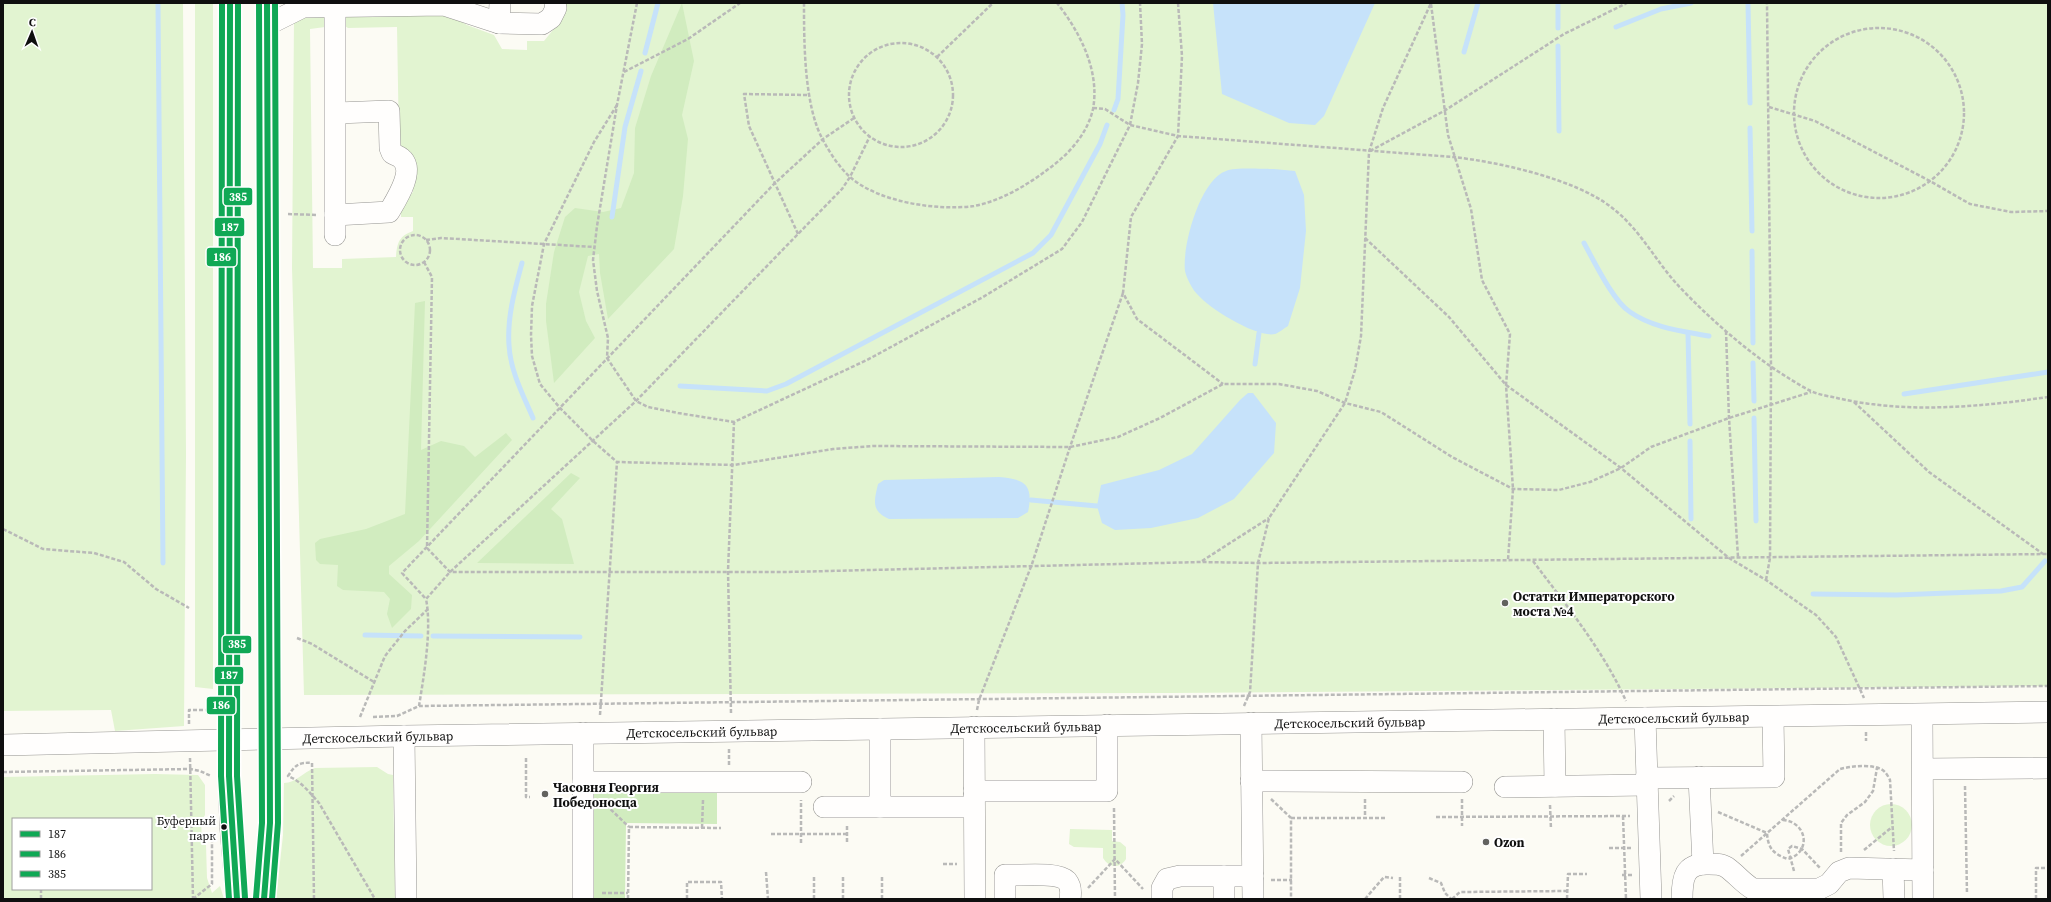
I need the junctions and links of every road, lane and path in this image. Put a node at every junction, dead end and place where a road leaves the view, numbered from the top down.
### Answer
1 (230, 3) edge
2 (267, 3) edge
3 (555, 3) edge
4 (637, 3) edge
5 (740, 3) edge
6 (804, 3) edge
7 (993, 3) edge
8 (1057, 3) edge
9 (1140, 3) edge
10 (1178, 3) edge
11 (1431, 3) edge
12 (1627, 3) edge
13 (1767, 3) edge
14 (335, 5) edge
15 (500, 13) edge
16 (267, 25) junction
17 (937, 57) junction
18 (623, 72) junction
19 (809, 95) junction
20 (617, 105) junction
21 (1093, 108) junction
22 (1768, 108) junction
23 (1444, 111) junction
24 (336, 113) junction
25 (1793, 114) junction
26 (854, 118) junction
27 (1130, 125) junction
28 (870, 136) junction
29 (1178, 136) junction
30 (823, 139) junction
31 (1369, 152) junction
32 (1453, 157) junction
33 (850, 177) junction
34 (1930, 181) junction
35 (774, 184) junction
36 (2048, 211) edge
37 (288, 214) dead end
38 (335, 215) junction
39 (798, 234) junction
40 (335, 235) dead end
41 (1364, 238) junction
42 (426, 240) junction
43 (544, 244) junction
44 (594, 247) junction
45 (424, 262) junction
46 (1123, 293) junction
47 (1726, 330) junction
48 (607, 358) junction
49 (1771, 368) junction
50 (1223, 384) junction
51 (1506, 385) junction
52 (1811, 392) junction
53 (2048, 397) edge
54 (636, 401) junction
55 (1854, 402) junction
56 (1345, 403) junction
57 (1771, 404) junction
58 (560, 408) junction
59 (1729, 418) junction
60 (734, 422) junction
61 (593, 441) junction
62 (1070, 447) junction
63 (617, 462) junction
64 (734, 465) junction
65 (1621, 468) junction
66 (1513, 489) junction
67 (1269, 518) junction
68 (3, 529) edge
69 (427, 548) junction
70 (2044, 554) junction
71 (2048, 554) edge
72 (1738, 557) junction
73 (1729, 558) junction
74 (1770, 558) junction
75 (1508, 560) junction
76 (1532, 560) junction
77 (1201, 562) junction
78 (1258, 563) junction
79 (1032, 564) junction
80 (450, 572) junction
81 (608, 572) junction
82 (728, 572) junction
83 (1766, 580) junction
84 (426, 599) junction
85 (189, 608) dead end
86 (428, 609) junction
87 (297, 638) dead end
88 (374, 682) junction
89 (2048, 686) edge
90 (1860, 688) junction
91 (1623, 693) junction
92 (1249, 696) junction
93 (1864, 697) dead end
94 (979, 700) junction
95 (600, 704) junction
96 (731, 704) junction
97 (419, 706) junction
98 (214, 710) dead end
99 (2048, 712) edge
100 (1922, 715) junction
101 (1773, 717) junction
102 (1645, 718) junction
103 (1554, 719) junction
104 (1251, 723) junction
105 (1107, 725) junction
106 (974, 728) junction
107 (880, 729) junction
108 (190, 730) dead end
109 (591, 733) junction
110 (404, 736) junction
111 (269, 739) junction
112 (229, 741) junction
113 (3, 745) edge
114 (190, 753) dead end
115 (526, 758) dead end
116 (1877, 768) junction
117 (2048, 768) edge
118 (190, 769) junction
119 (1923, 769) junction
120 (1965, 769) junction
121 (3, 772) edge
122 (1699, 777) junction
123 (583, 782) junction
124 (703, 782) junction
125 (802, 782) joint
126 (1251, 782) junction
127 (1462, 782) joint
128 (1646, 782) junction
129 (211, 784) dead end
130 (1553, 786) junction
131 (1505, 787) dead end
132 (1107, 791) junction
133 (313, 796) junction
134 (530, 797) dead end
135 (974, 799) junction
136 (1701, 805) junction
137 (824, 807) dead end
138 (880, 807) junction
139 (1551, 816) junction
140 (1623, 816) junction
141 (1648, 816) junction
142 (1436, 817) dead end
143 (1462, 817) junction
144 (1291, 818) junction
145 (1386, 818) dead end
146 (1782, 820) junction
147 (1462, 826) dead end
148 (1892, 826) junction
149 (629, 827) junction
150 (702, 828) junction
151 (721, 828) dead end
152 (1551, 828) dead end
153 (801, 833) junction
154 (1767, 833) junction
155 (771, 834) dead end
156 (847, 834) dead end
157 (212, 838) dead end
158 (801, 843) dead end
159 (1802, 849) junction
160 (1845, 854) dead end
161 (1859, 854) dead end
162 (1734, 856) dead end
163 (1739, 857) junction
164 (1790, 858) junction
165 (1114, 859) junction
166 (1743, 860) dead end
167 (1703, 864) junction
168 (1825, 866) dead end
169 (2048, 868) edge
170 (1897, 869) junction
171 (1822, 870) junction
172 (1923, 870) junction
173 (766, 872) dead end
174 (1817, 873) dead end
175 (1587, 874) dead end
176 (814, 876) dead end
177 (843, 876) dead end
178 (882, 876) dead end
179 (1224, 876) junction
180 (1252, 876) junction
181 (1796, 876) dead end
182 (1393, 878) dead end
183 (1400, 878) dead end
184 (1429, 878) dead end
185 (1567, 891) junction
186 (628, 893) junction
187 (1967, 894) dead end
188 (583, 896) edge
189 (1077, 896) edge
190 (1154, 896) edge
191 (193, 899) edge
192 (237, 899) edge
193 (264, 899) edge
194 (314, 899) edge
195 (375, 899) edge
196 (406, 899) edge
197 (628, 899) edge
198 (687, 899) edge
199 (722, 899) edge
200 (768, 899) edge
201 (814, 899) edge
202 (843, 899) edge
203 (882, 899) edge
204 (975, 899) edge
205 (1005, 899) edge
206 (1115, 899) edge
207 (1224, 899) edge
208 (1253, 899) edge
209 (1291, 899) edge
210 (1365, 899) edge
211 (1400, 899) edge
212 (1452, 899) edge
213 (1567, 899) edge
214 (1626, 899) edge
215 (1651, 899) edge
216 (1682, 899) edge
217 (1894, 899) edge
218 (1923, 899) edge
219 (2036, 899) edge

1 - 112 main road
2 - 16 main road
3 - 15 street
4 - 18 path
5 - 18 path
6 - 19 path
7 - 17 path
8 - 21 path
9 - 27 path
10 - 29 path
11 - 23 path
11 - 31 path
12 - 23 path
13 - 22 path
14 - 15 street
14 - 16 street
14 - 24 street
16 - 111 main road
17 - 26 path
17 - 28 path
18 - 20 path
19 - 30 path
19 - 35 path
20 - 43 path
20 - 44 path
21 - 27 path
21 - 33 path
22 - 25 path
22 - 49 path
23 - 31 path
23 - 32 path
24 - 38 street
24 - 38 street
25 - 34 path
25 - 34 path
25 - 34 path
26 - 28 path
26 - 30 path
27 - 29 path
27 - 60 path
28 - 33 path
29 - 31 path
29 - 46 path
30 - 33 path
30 - 35 path
31 - 32 path
31 - 41 path
32 - 47 path
32 - 51 path
33 - 39 path
34 - 36 path
35 - 39 path
35 - 48 path
37 - 38 path
38 - 40 street
39 - 54 path
41 - 51 path
41 - 56 path
42 - 43 path
42 - 45 path
42 - 45 path
43 - 44 path
43 - 58 path
44 - 48 path
45 - 69 path
46 - 50 path
46 - 62 path
47 - 49 path
47 - 59 path
48 - 54 path
48 - 58 path
49 - 52 path
49 - 57 path
50 - 56 path
50 - 62 path
51 - 65 path
51 - 66 path
52 - 55 path
52 - 57 path
53 - 55 path
54 - 60 path
54 - 61 path
55 - 70 path
56 - 66 path
56 - 67 path
57 - 59 path
57 - 74 path
58 - 61 path
58 - 69 path
59 - 65 path
59 - 72 path
60 - 64 path
61 - 63 path
61 - 80 path
62 - 64 path
62 - 79 path
63 - 64 path
63 - 81 path
64 - 82 path
65 - 66 path
65 - 73 path
66 - 75 path
67 - 77 path
67 - 78 path
68 - 85 path
69 - 80 path
69 - 84 path
70 - 71 path
70 - 74 path
72 - 73 path
72 - 74 path
73 - 76 path
73 - 83 path
74 - 83 path
75 - 76 path
75 - 78 path
76 - 91 path
77 - 78 path
77 - 79 path
78 - 92 path
79 - 82 path
79 - 94 path
80 - 81 path
80 - 84 path
81 - 82 path
81 - 95 path
82 - 96 path
83 - 90 path
84 - 86 path
86 - 88 path
86 - 97 path
87 - 88 path
88 - 97 path
89 - 90 path
90 - 91 path
90 - 93 path
91 - 92 path
92 - 94 path
94 - 96 path
95 - 96 path
95 - 97 path
95 - 109 path
98 - 108 path
99 - 100 street, Детскосельский бульвар
100 - 101 street, Детскосельский бульвар
100 - 119 street
101 - 102 street, Детскосельский бульвар
101 - 122 street
102 - 103 street, Детскосельский бульвар
102 - 128 street
103 - 104 street, Детскосельский бульвар
103 - 130 street
104 - 105 street, Детскосельский бульвар
104 - 126 street
105 - 106 street, Детскосельский бульвар
105 - 132 street
106 - 107 street, Детскосельский бульвар
106 - 135 street
107 - 109 street, Детскосельский бульвар
107 - 138 street
109 - 110 street, Детскосельский бульвар
109 - 123 street
110 - 111 street, Детскосельский бульвар
110 - 196 street
111 - 112 street, Детскосельский бульвар
111 - 193 main road
112 - 113 street, Детскосельский бульвар
112 - 192 main road
114 - 118 path
115 - 134 path
116 - 146 path
116 - 148 path
116 - 160 path
117 - 120 street
118 - 121 path
118 - 129 path
118 - 191 path
119 - 120 street
119 - 172 street
120 - 187 path
122 - 128 street
122 - 136 street
123 - 124 street
123 - 149 path
123 - 188 street
124 - 125 street
124 - 150 path
125 - 153 path
126 - 127 street
126 - 144 path
126 - 180 street
127 - 143 path
128 - 130 street
128 - 141 street
130 - 131 street
130 - 139 path
132 - 135 street
132 - 165 path
133 - 133 path
133 - 194 path
133 - 195 path
135 - 138 street
135 - 204 street
136 - 154 path
136 - 167 street
137 - 138 street
139 - 140 path
139 - 143 path
139 - 152 path
140 - 141 path
140 - 214 path
141 - 215 street
142 - 143 path
143 - 147 path
144 - 145 path
144 - 209 path
146 - 154 path
146 - 159 path
148 - 161 path
148 - 170 path
149 - 150 path
149 - 186 path
150 - 151 path
153 - 155 path
153 - 156 path
153 - 158 path
154 - 163 path
154 - 164 path
157 - 191 path
159 - 164 path
159 - 164 path
159 - 171 path
162 - 163 path
163 - 166 path
164 - 181 path
165 - 189 path
165 - 190 path
165 - 206 path
167 - 170 street
167 - 216 street
168 - 171 path
169 - 219 path
170 - 172 street
170 - 217 street
171 - 174 path
172 - 218 street
173 - 200 path
175 - 185 path
176 - 201 path
177 - 202 path
178 - 203 path
179 - 180 street
179 - 190 street
179 - 207 street
180 - 208 street
182 - 210 path
183 - 211 path
184 - 212 path
185 - 212 path
185 - 213 path
186 - 188 path
186 - 197 path
189 - 205 street
198 - 199 path

